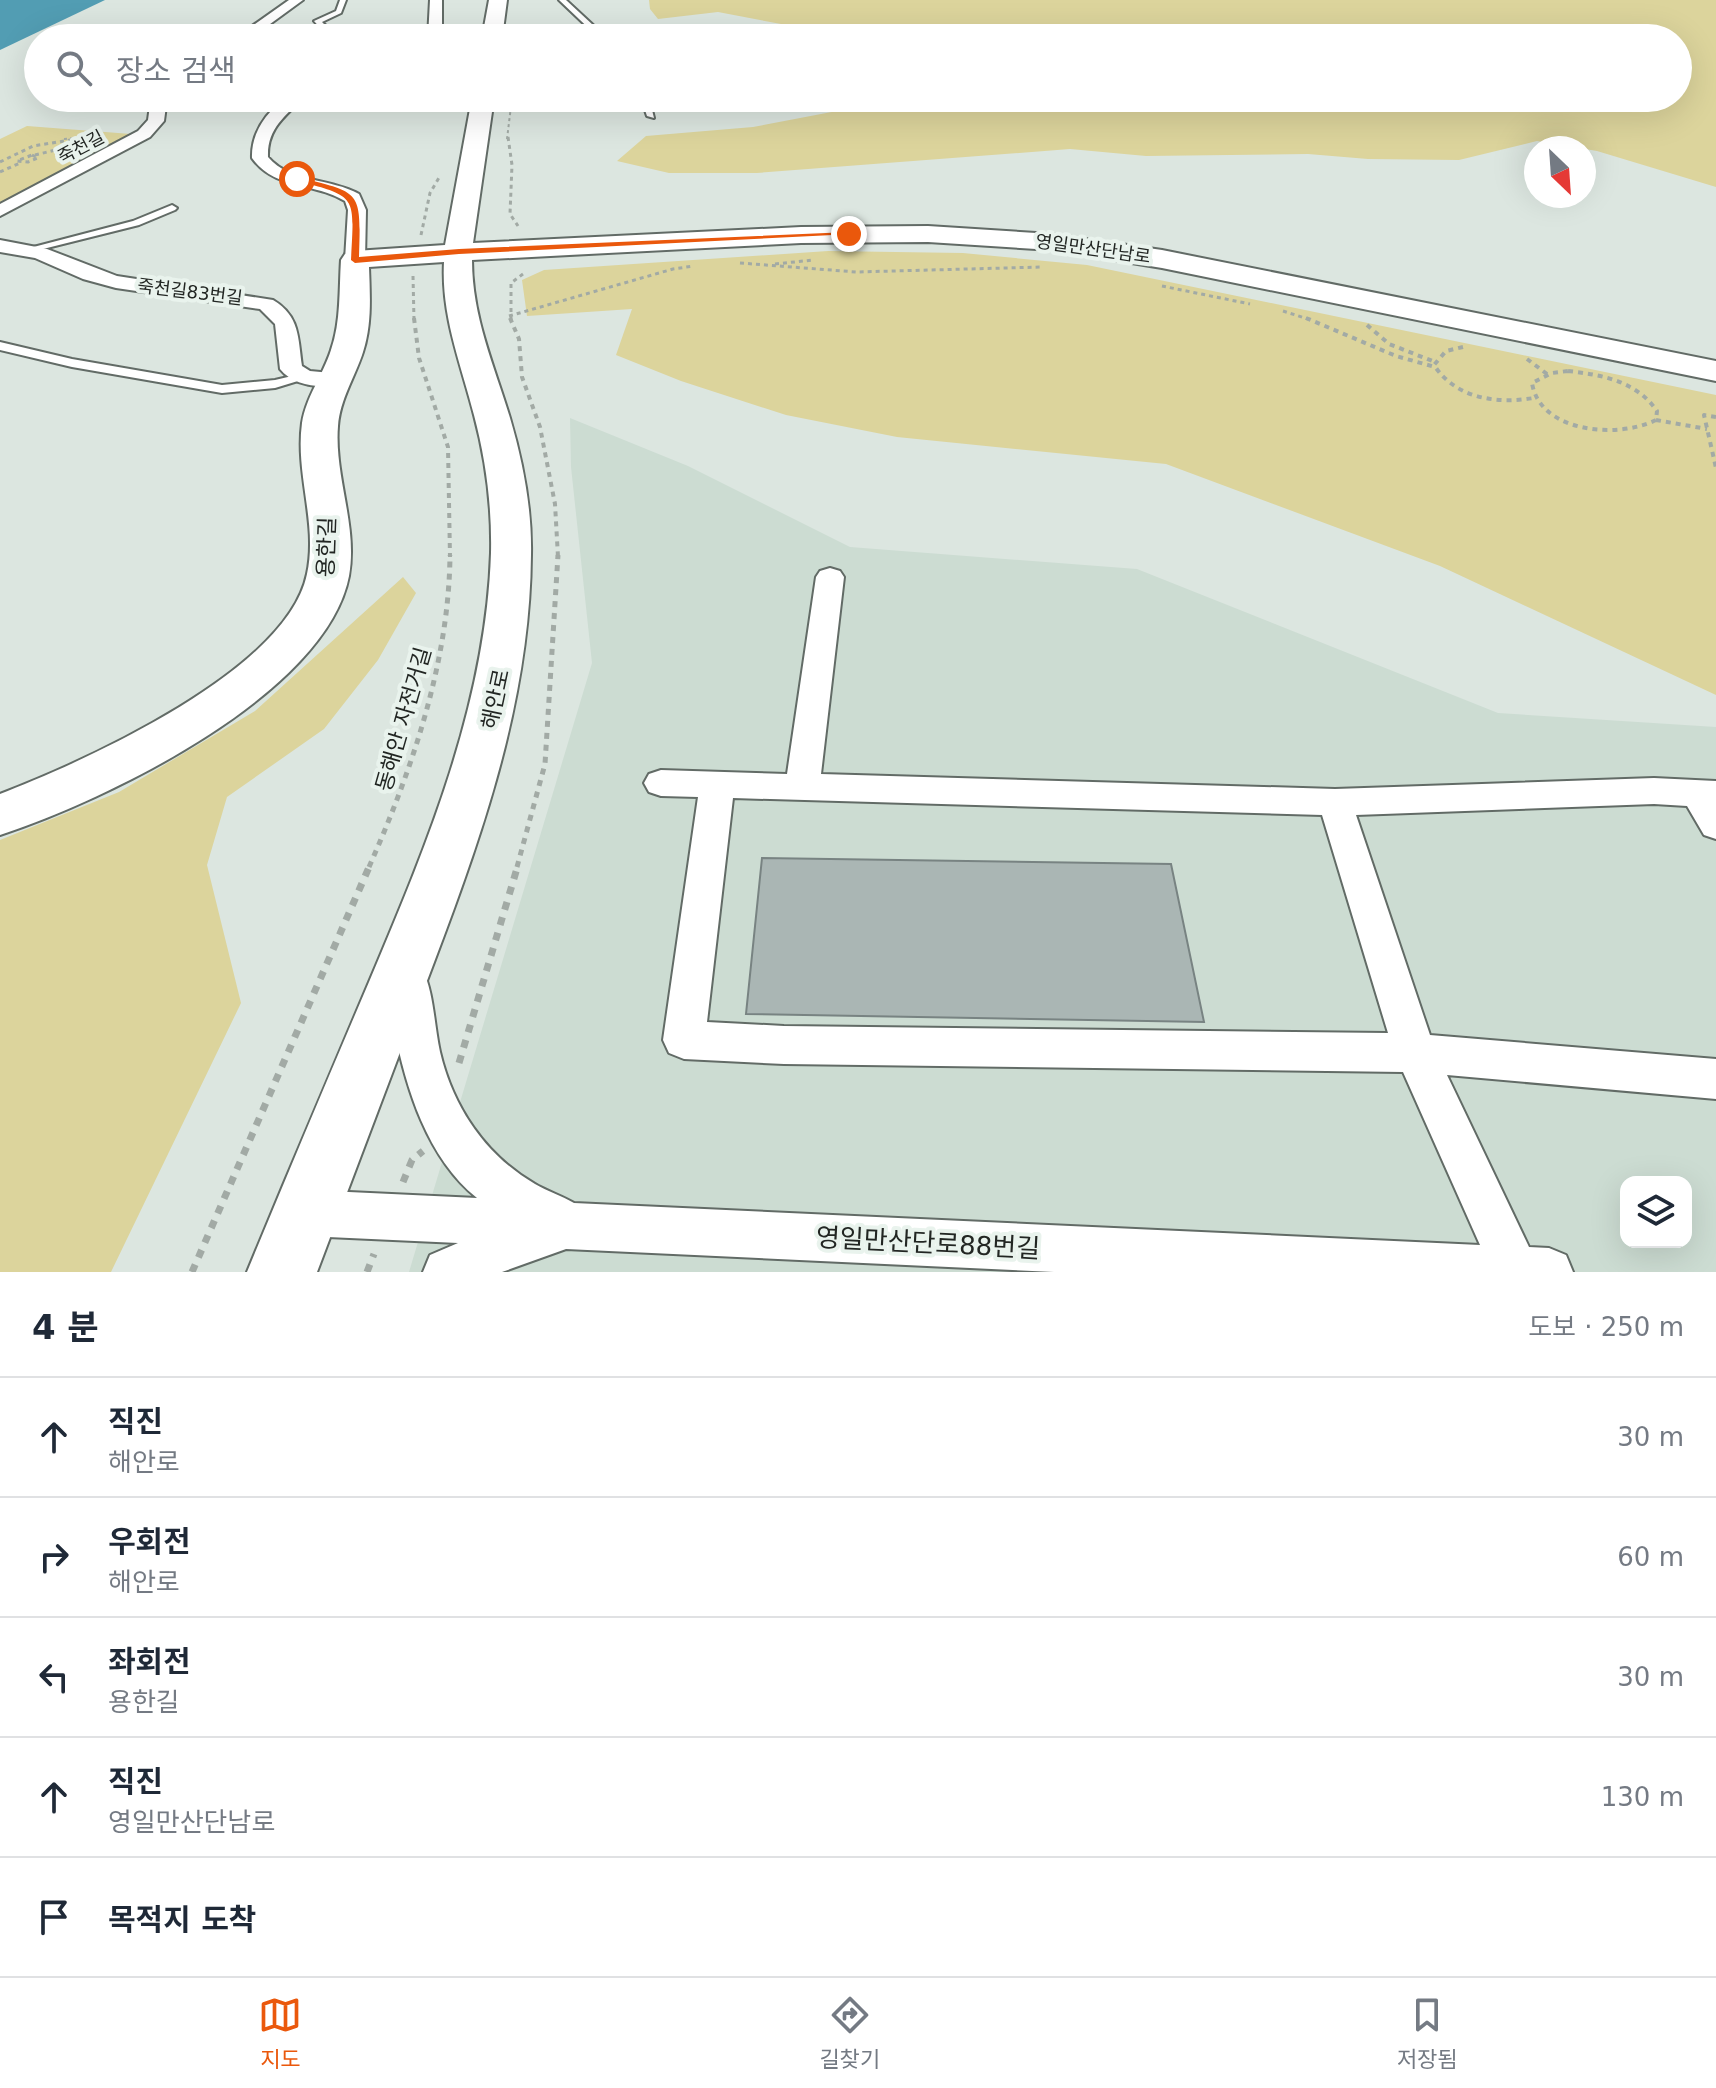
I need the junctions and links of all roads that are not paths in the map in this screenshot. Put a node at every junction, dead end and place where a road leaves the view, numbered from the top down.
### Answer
1 (297, 0) edge
2 (343, 0) edge
3 (436, 0) edge
4 (498, 0) edge
5 (562, 0) edge
6 (263, 24) edge
7 (320, 24) edge
8 (435, 24) edge
9 (494, 24) edge
10 (588, 24) edge
11 (157, 112) edge
12 (276, 112) edge
13 (478, 112) edge
14 (650, 112) edge
15 (651, 116) dead end
16 (457, 174) junction
17 (172, 208) dead end
18 (0, 211) edge
19 (624, 244) junction
20 (0, 246) edge
21 (27, 250) junction
22 (355, 260) junction
23 (479, 283) junction
24 (0, 346) edge
25 (1716, 371) edge
26 (319, 378) junction
27 (830, 577) dead end
28 (661, 783) dead end
29 (717, 785) junction
30 (802, 787) junction
31 (1706, 793) edge
32 (1335, 802) junction
33 (0, 815) edge
34 (1716, 825) edge
35 (406, 962) junction
36 (1415, 1053) junction
37 (1716, 1079) edge
38 (306, 1213) junction
39 (581, 1226) junction
40 (1532, 1271) edge
41 (282, 1272) edge
42 (447, 1272) edge

1 - 6 street
2 - 7 lane
3 - 8 street
4 - 9 street
5 - 10 lane
11 - 18 street, 죽천길
12 - 22 street
13 - 16 street, 해안로
14 - 15 lane
16 - 19 street
16 - 23 street, 해안로
17 - 21 lane
19 - 23 street, 영일만산단남로
19 - 23 street
19 - 25 street, 영일만산단남로
20 - 21 street, 죽천길83번길
21 - 26 street, 죽천길83번길
22 - 23 street
22 - 26 street, 용한길
23 - 35 street, 해안로
24 - 26 lane
26 - 33 street, 용한길
27 - 30 street
28 - 29 street
29 - 30 street
29 - 36 street
30 - 32 street
31 - 32 street
31 - 34 street
32 - 36 street
35 - 38 street, 해안로
35 - 39 street
36 - 37 street
36 - 40 street
38 - 39 street, 영일만산단로88번길
38 - 41 street, 해안로
39 - 40 street, 영일만산단로88번길
39 - 42 street

